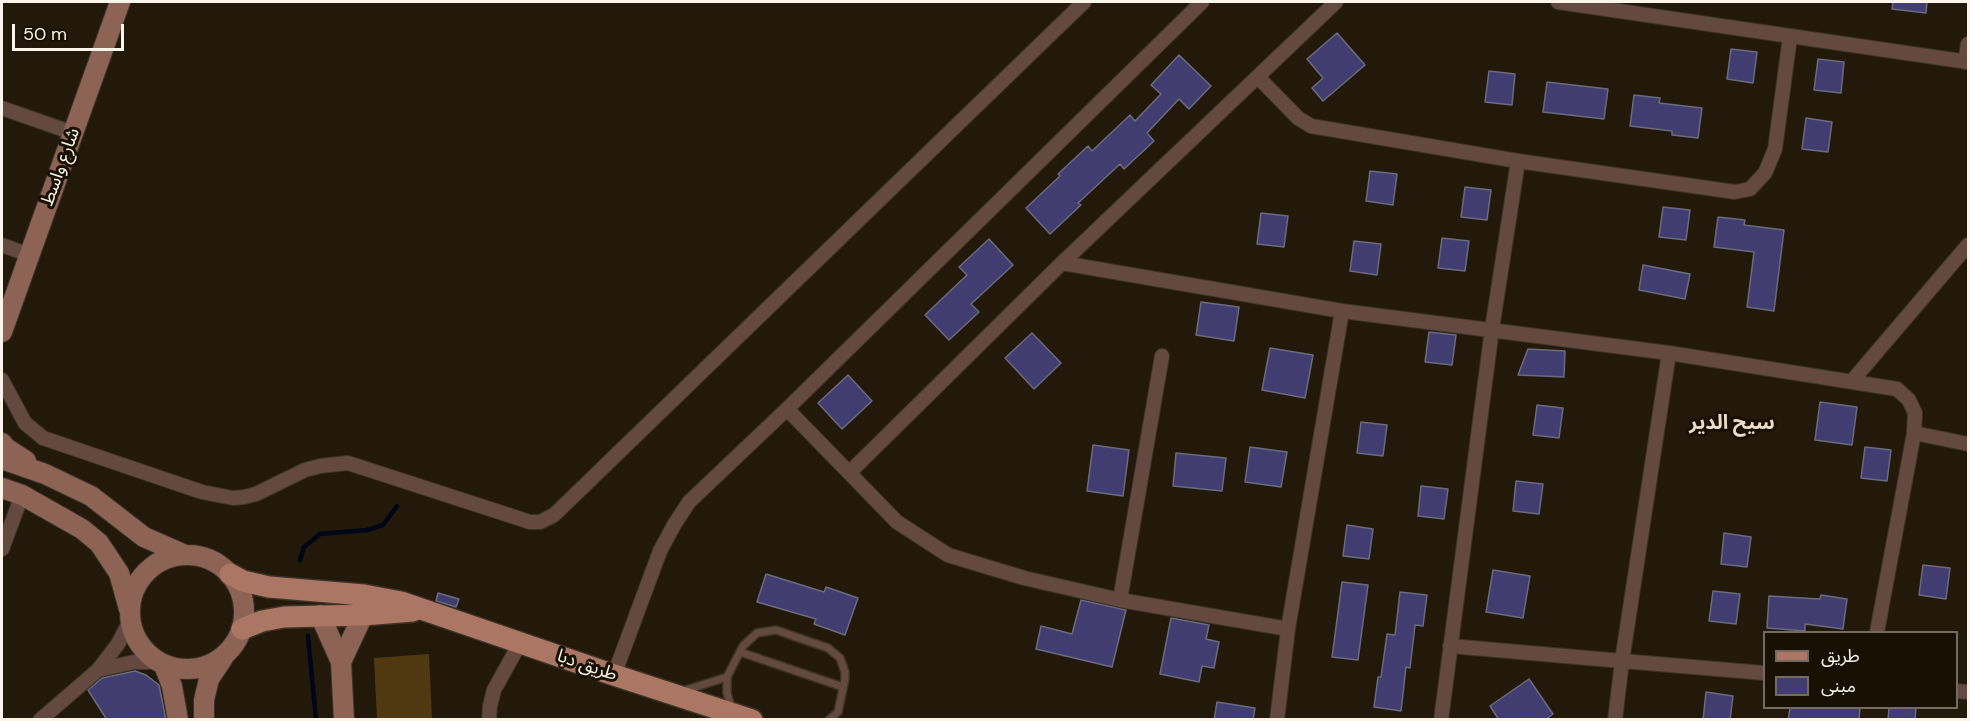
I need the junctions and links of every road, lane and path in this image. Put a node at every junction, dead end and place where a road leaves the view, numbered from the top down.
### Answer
1 (120, 2) edge
2 (1084, 2) edge
3 (1202, 2) edge
4 (1336, 2) edge
5 (1557, 2) edge
6 (1790, 37) junction
7 (1968, 44) edge
8 (1967, 62) edge
9 (1258, 77) junction
10 (2, 108) edge
11 (73, 133) junction
12 (1518, 161) junction
13 (2, 245) edge
14 (1968, 245) edge
15 (29, 255) junction
16 (1062, 263) junction
17 (1342, 311) junction
18 (1492, 329) junction
19 (2, 332) edge
20 (1669, 353) junction
21 (1162, 356) dead end
22 (2, 380) edge
23 (1852, 381) junction
24 (787, 409) junction
25 (1914, 433) junction
26 (2, 443) edge
27 (1968, 444) edge
28 (2, 459) edge
29 (849, 473) junction
30 (45, 474) junction
31 (2, 488) edge
32 (22, 495) junction
33 (2, 549) edge
34 (185, 555) junction
35 (230, 574) junction
36 (1120, 600) junction
37 (364, 605) junction
38 (130, 615) junction
39 (320, 615) junction
40 (242, 629) junction
41 (1288, 629) junction
42 (1877, 631) edge
43 (520, 643) junction
44 (1450, 646) junction
45 (740, 652) junction
46 (225, 655) junction
47 (1622, 661) junction
48 (341, 662) junction
49 (161, 664) junction
50 (98, 670) junction
51 (1763, 674) edge
52 (614, 675) junction
53 (727, 678) junction
54 (843, 687) junction
55 (673, 693) junction
56 (838, 712) junction
57 (744, 717) edge
58 (40, 720) edge
59 (178, 720) edge
60 (204, 720) edge
61 (344, 720) edge
62 (489, 720) edge
63 (830, 720) edge
64 (843, 720) edge
65 (1278, 720) edge
66 (1440, 720) edge
67 (1615, 720) edge

1 - 11 main road, شارع واسط
2 - 22 street
3 - 24 street
4 - 9 street
5 - 6 street
6 - 8 street
6 - 12 street
7 - 8 street
9 - 12 street
9 - 16 street
10 - 11 street
11 - 15 main road, شارع واسط
12 - 18 street
13 - 15 street
14 - 23 street
15 - 19 main road, شارع واسط
16 - 17 street
16 - 29 street
17 - 18 street
17 - 41 street
18 - 20 street
18 - 44 street
20 - 23 street
20 - 47 street
21 - 36 street
23 - 25 street
24 - 29 street
24 - 52 street
25 - 27 street
25 - 42 street
26 - 30 main road
28 - 30 main road
29 - 36 street
30 - 34 main road
31 - 32 main road
32 - 33 street
32 - 38 main road
34 - 35 main road
34 - 38 main road
35 - 37 main road, طريق دبا
35 - 40 main road
36 - 41 street
37 - 39 main road, طريق دبا
37 - 43 main road, طريق دبا
37 - 48 main road
38 - 49 main road
38 - 50 street
39 - 40 main road, طريق دبا
39 - 48 main road
40 - 46 main road
41 - 65 street
43 - 52 main road, طريق دبا
43 - 62 street
44 - 47 street
44 - 66 street
45 - 53 lane
45 - 54 lane
45 - 54 lane
46 - 49 main road
46 - 60 main road
47 - 51 street
47 - 67 street
48 - 61 main road
49 - 50 street
49 - 59 main road
50 - 58 street
52 - 55 main road, طريق دبا
53 - 55 lane
53 - 57 lane
54 - 56 lane
55 - 57 main road, طريق دبا
56 - 63 lane
56 - 64 lane

